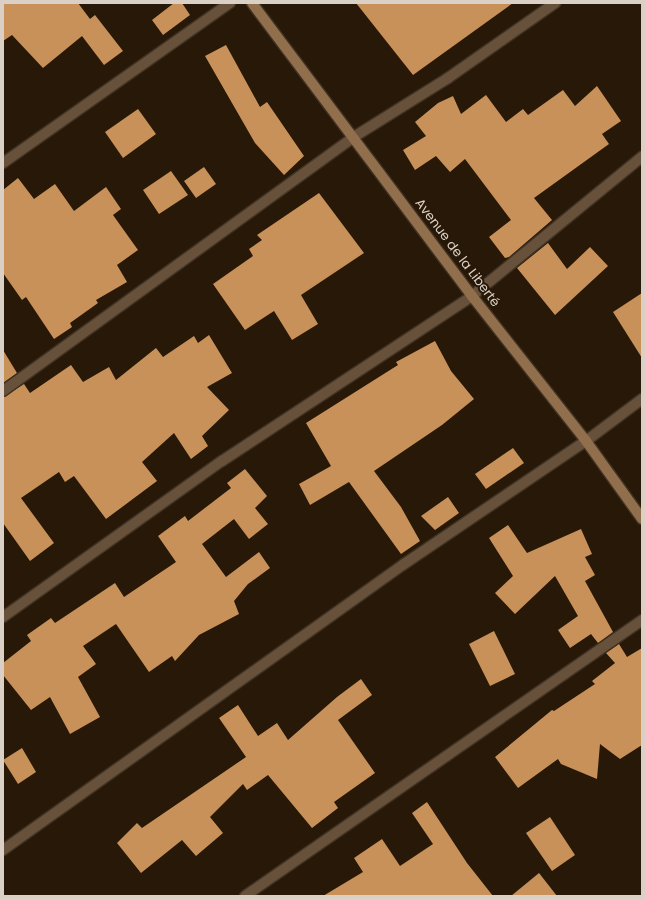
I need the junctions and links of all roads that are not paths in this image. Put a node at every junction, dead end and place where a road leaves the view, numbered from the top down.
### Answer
1 (230, 3) edge
2 (252, 3) edge
3 (555, 3) edge
4 (352, 138) junction
5 (642, 157) edge
6 (3, 163) edge
7 (472, 296) junction
8 (3, 391) edge
9 (642, 399) edge
10 (586, 441) junction
11 (642, 519) edge
12 (3, 617) edge
13 (642, 620) edge
14 (3, 850) edge
15 (245, 896) edge

1 - 6 street
2 - 4 street, Avenue de la Liberté
3 - 4 street
4 - 7 street, Avenue de la Liberté
4 - 8 street
5 - 7 street
7 - 10 street, Avenue de la Liberté
7 - 12 street
9 - 10 street
10 - 11 street, Avenue de la Liberté
10 - 14 street
13 - 15 street

